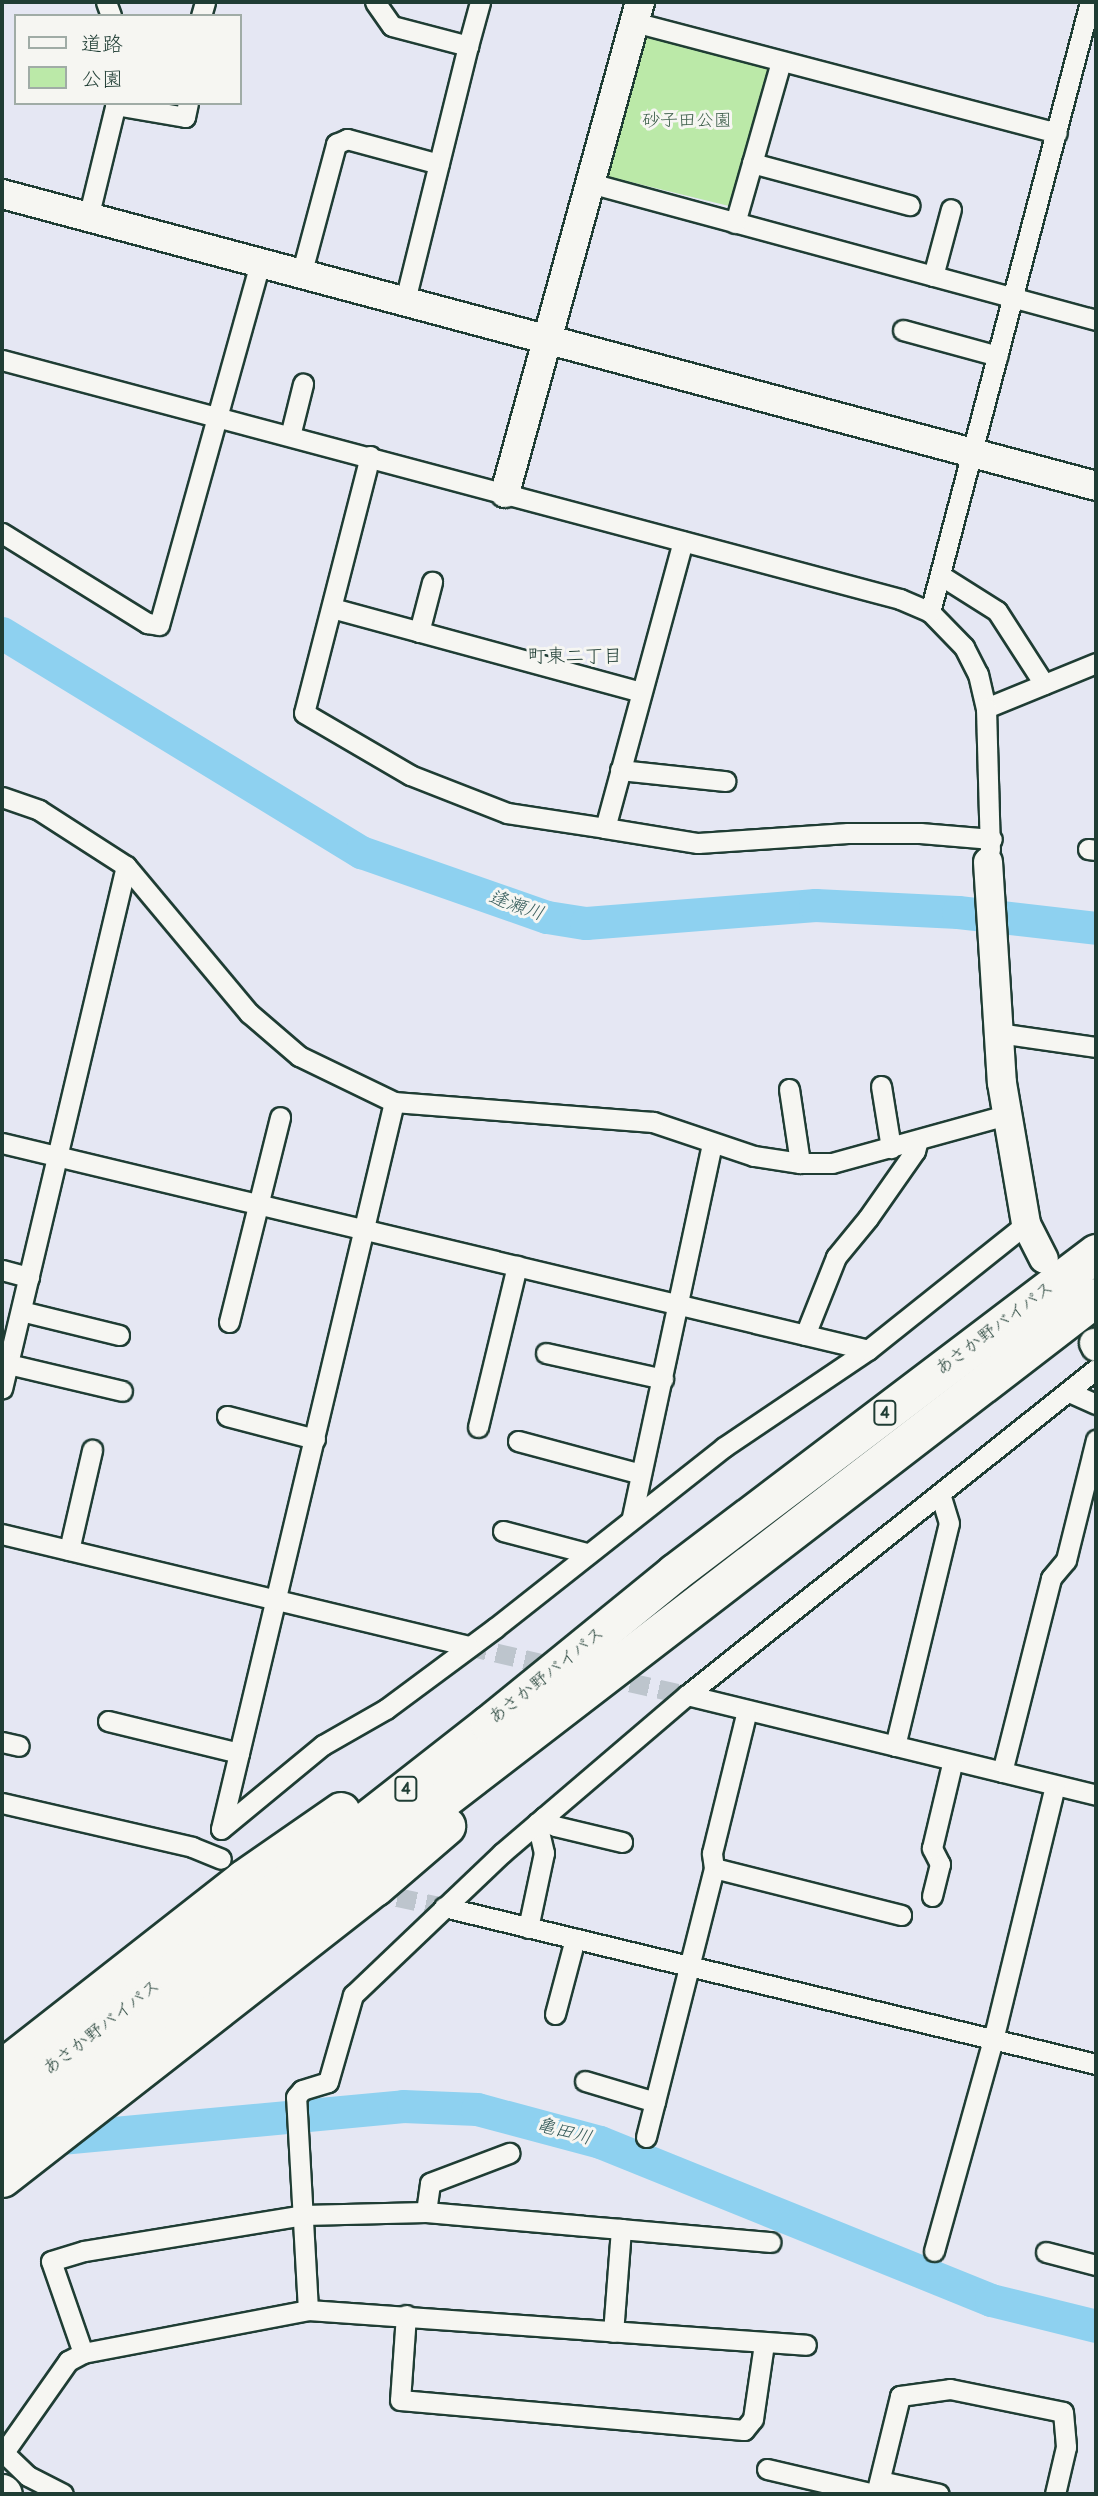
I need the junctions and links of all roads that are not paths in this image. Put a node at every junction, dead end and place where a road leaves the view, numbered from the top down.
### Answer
1 (375, 2) edge
2 (480, 2) edge
3 (1090, 2) edge
4 (637, 12) edge
5 (468, 46) junction
6 (781, 61) junction
7 (116, 105) edge
8 (121, 105) edge
9 (188, 105) edge
10 (1057, 133) junction
11 (752, 163) junction
12 (439, 164) junction
13 (590, 183) junction
14 (2, 194) edge
15 (909, 205) dead end
16 (951, 209) dead end
17 (88, 218) junction
18 (735, 223) junction
19 (260, 264) junction
20 (301, 275) junction
21 (933, 276) junction
22 (1013, 298) junction
23 (405, 300) junction
24 (1096, 320) edge
25 (903, 330) dead end
26 (548, 339) junction
27 (998, 356) junction
28 (2, 360) edge
29 (303, 384) dead end
30 (216, 417) junction
31 (290, 436) junction
32 (973, 453) junction
33 (370, 456) junction
34 (1096, 486) edge
35 (505, 493) junction
36 (2, 533) edge
37 (683, 541) junction
38 (940, 575) junction
39 (432, 582) dead end
40 (331, 608) junction
41 (930, 612) junction
42 (419, 632) junction
43 (1096, 663) edge
44 (1044, 684) junction
45 (641, 692) junction
46 (986, 708) junction
47 (620, 770) junction
48 (725, 781) dead end
49 (2, 797) edge
50 (605, 828) junction
51 (990, 851) junction
52 (126, 866) junction
53 (998, 1033) junction
54 (1096, 1047) edge
55 (881, 1086) dead end
56 (789, 1089) dead end
57 (394, 1102) junction
58 (1006, 1115) junction
59 (280, 1117) dead end
60 (918, 1140) junction
61 (2, 1143) edge
62 (712, 1143) junction
63 (891, 1147) junction
64 (58, 1157) junction
65 (800, 1163) junction
66 (257, 1204) junction
67 (1026, 1224) junction
68 (366, 1230) junction
69 (1096, 1253) edge
70 (1044, 1259) dead end
71 (517, 1266) junction
72 (2, 1270) edge
73 (29, 1277) junction
74 (1096, 1297) edge
75 (680, 1305) junction
76 (14, 1317) edge
77 (229, 1322) dead end
78 (119, 1335) dead end
79 (805, 1335) junction
80 (868, 1350) junction
81 (546, 1353) dead end
82 (1095, 1353) edge
83 (8, 1364) junction
84 (663, 1379) junction
85 (2, 1389) edge
86 (122, 1391) dead end
87 (1069, 1392) junction
88 (1096, 1404) edge
89 (226, 1416) dead end
90 (478, 1427) dead end
91 (315, 1439) junction
92 (1096, 1440) edge
93 (518, 1441) dead end
94 (92, 1450) dead end
95 (641, 1474) junction
96 (940, 1494) junction
97 (632, 1517) junction
98 (503, 1531) dead end
99 (2, 1534) edge
100 (69, 1550) junction
101 (587, 1553) junction
102 (674, 1573) junction
103 (276, 1599) junction
104 (468, 1646) junction
105 (583, 1695) junction
106 (687, 1696) junction
107 (747, 1710) junction
108 (108, 1721) dead end
109 (895, 1746) junction
110 (239, 1753) junction
111 (953, 1760) junction
112 (1002, 1772) junction
113 (1055, 1786) junction
114 (1096, 1795) edge
115 (2, 1803) edge
116 (540, 1820) junction
117 (221, 1829) junction
118 (622, 1842) dead end
119 (192, 1847) junction
120 (221, 1859) dead end
121 (715, 1868) junction
122 (932, 1896) dead end
123 (444, 1907) junction
124 (901, 1915) dead end
125 (528, 1928) junction
126 (575, 1939) junction
127 (689, 1966) junction
128 (144, 2014) junction
129 (555, 2014) dead end
130 (993, 2040) junction
131 (1096, 2064) edge
132 (2, 2068) edge
133 (585, 2081) dead end
134 (655, 2102) junction
135 (2, 2105) edge
136 (646, 2137) dead end
137 (2, 2140) edge
138 (509, 2153) dead end
139 (2, 2178) edge
140 (426, 2212) junction
141 (303, 2215) junction
142 (621, 2229) junction
143 (770, 2242) dead end
144 (934, 2251) dead end
145 (1046, 2252) dead end
146 (1096, 2265) edge
147 (308, 2310) junction
148 (406, 2315) junction
149 (613, 2332) junction
150 (764, 2344) junction
151 (806, 2345) dead end
152 (83, 2353) junction
153 (3, 2454) edge
154 (767, 2469) dead end
155 (877, 2490) edge
156 (63, 2494) edge
157 (939, 2494) edge
158 (1055, 2494) edge

1 - 5 street
2 - 5 street
3 - 10 street
4 - 6 street
4 - 13 street
5 - 12 street
6 - 10 street
6 - 11 street
7 - 17 street
8 - 9 street
10 - 22 street
11 - 15 street
11 - 18 street
12 - 20 street
12 - 23 street
13 - 18 street
13 - 26 street
14 - 17 street
16 - 21 street
17 - 19 street
18 - 21 street
19 - 20 street
19 - 30 street
20 - 23 street
21 - 22 street
22 - 24 street
22 - 27 street
23 - 26 street
25 - 27 street
26 - 32 street
26 - 35 street
27 - 32 street
28 - 30 street
29 - 31 street
30 - 31 street
30 - 36 street
31 - 33 street
32 - 34 street
32 - 38 street
33 - 35 street
33 - 40 street
35 - 37 street
37 - 41 street
37 - 45 street
38 - 41 street
38 - 44 street
39 - 42 street
40 - 42 street
40 - 50 street
41 - 46 street
42 - 45 street
43 - 44 street
44 - 46 street
45 - 47 street
46 - 51 street
47 - 48 street
47 - 50 street
49 - 52 street
50 - 51 street
51 - 53 street
52 - 57 street
52 - 64 street
53 - 54 street
53 - 58 street
55 - 63 street
56 - 65 street
57 - 62 street
57 - 68 street
58 - 60 street
58 - 67 street
59 - 66 street
60 - 63 street
60 - 79 street
61 - 64 street
62 - 65 street
62 - 75 street
63 - 65 street
64 - 66 street
64 - 73 street
66 - 68 street
66 - 77 street
67 - 70 street
67 - 80 street
68 - 71 street
68 - 91 street
69 - 102 highway, あさか野バイパス / 4
71 - 75 street
71 - 90 street
72 - 73 street
73 - 76 street
74 - 105 highway, あさか野バイパス / 4
75 - 79 street
75 - 84 street
76 - 78 street
76 - 83 street
79 - 80 street
80 - 97 street
81 - 84 street
82 - 87 street
83 - 85 street
83 - 86 street
84 - 95 street
87 - 88 street
87 - 96 street
89 - 91 street
91 - 103 street
92 - 112 street
93 - 95 street
94 - 100 street
95 - 97 street
96 - 106 street
96 - 109 street
97 - 101 street
98 - 101 street
99 - 100 street
100 - 103 street
101 - 104 street
102 - 128 highway, あさか野バイパス / 4
102 - 132 highway
103 - 104 street
103 - 110 street
104 - 117 street
105 - 128 highway, あさか野バイパス / 4
105 - 139 highway
106 - 107 street
106 - 116 street
107 - 109 street
107 - 121 street
108 - 110 street
109 - 111 street
110 - 117 street
111 - 112 street
111 - 122 street
112 - 113 street
113 - 114 street
113 - 130 street
115 - 119 street
116 - 118 street
116 - 123 street
116 - 125 street
117 - 119 street
119 - 120 street
121 - 124 street
121 - 127 street
123 - 125 street
123 - 141 street
125 - 126 street
126 - 127 street
126 - 129 street
127 - 130 street
127 - 134 street
128 - 135 highway, あさか野バイパス / 4
128 - 137 highway, あさか野バイパス / 4
130 - 131 street
130 - 144 street
133 - 134 street
134 - 136 street
138 - 140 street
140 - 141 street
140 - 142 street
141 - 147 street
141 - 152 street
142 - 143 street
142 - 149 street
145 - 146 street
147 - 148 street
147 - 152 street
148 - 149 street
148 - 150 street
149 - 150 street
150 - 151 street
152 - 153 street
153 - 156 street
154 - 155 street
155 - 157 street
155 - 158 street

